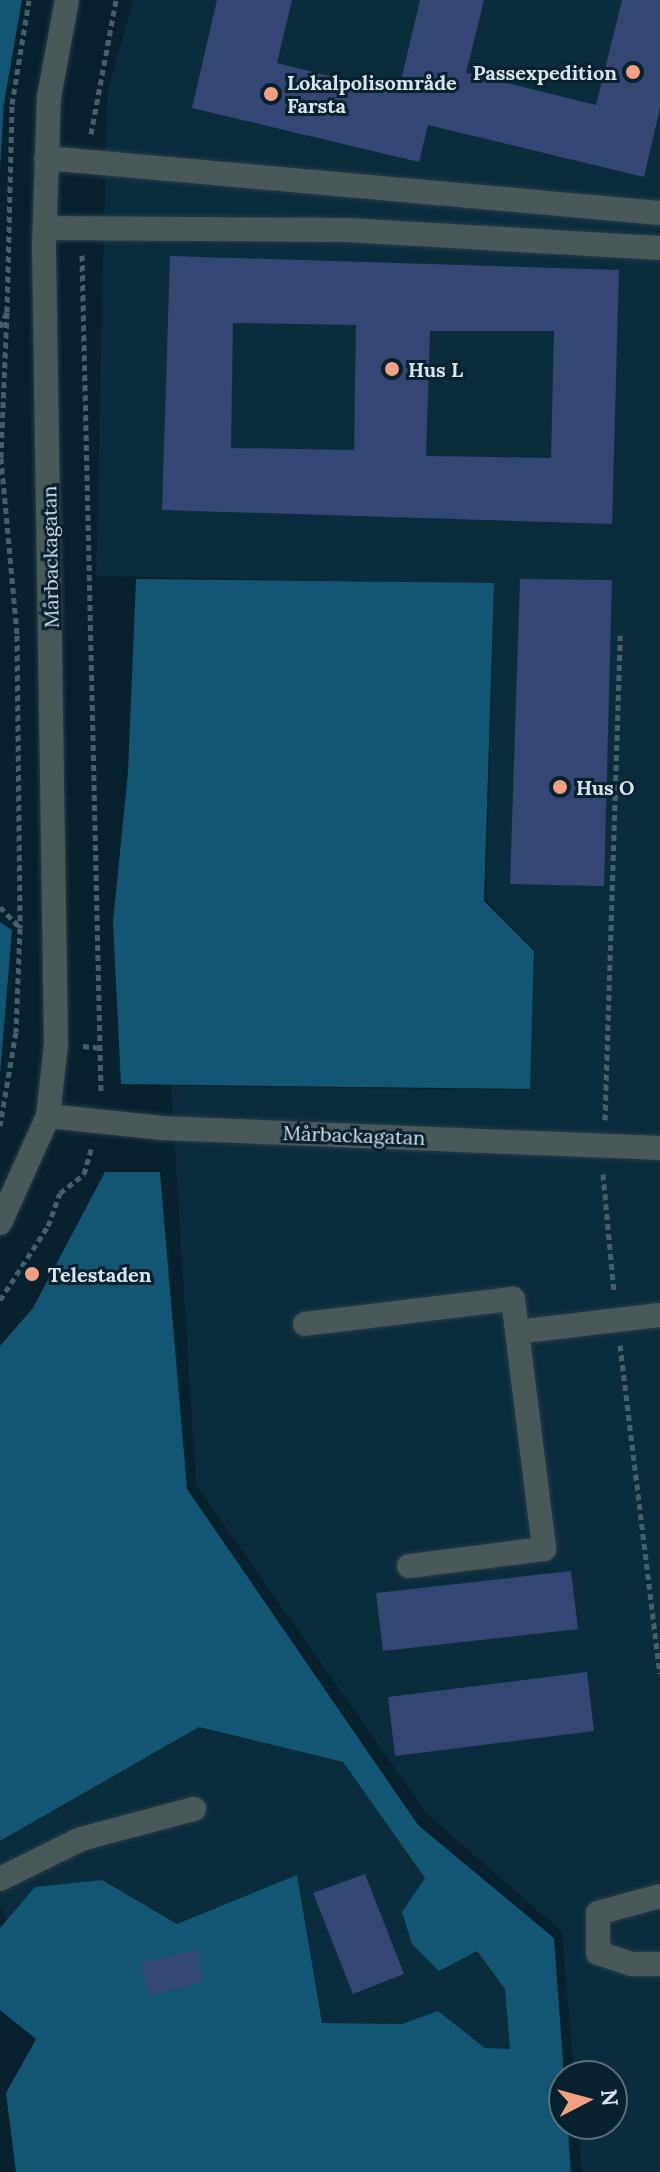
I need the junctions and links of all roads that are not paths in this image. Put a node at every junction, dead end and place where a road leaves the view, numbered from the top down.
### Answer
1 (67, 0) edge
2 (46, 158) junction
3 (660, 213) edge
4 (45, 228) junction
5 (660, 248) edge
6 (48, 1116) junction
7 (660, 1148) edge
8 (0, 1223) edge
9 (660, 1315) edge
10 (305, 1324) dead end
11 (517, 1332) junction
12 (409, 1566) dead end
13 (194, 1809) dead end
14 (0, 1879) edge
15 (660, 1896) edge
16 (660, 1964) edge

1 - 2 street, Mårbackagatan
2 - 3 street
2 - 4 street, Mårbackagatan
4 - 5 street
4 - 6 street, Mårbackagatan
6 - 7 street, Mårbackagatan
6 - 8 street, Mårbackagatan
9 - 11 street
10 - 11 street
11 - 12 street
13 - 14 street
15 - 16 street

